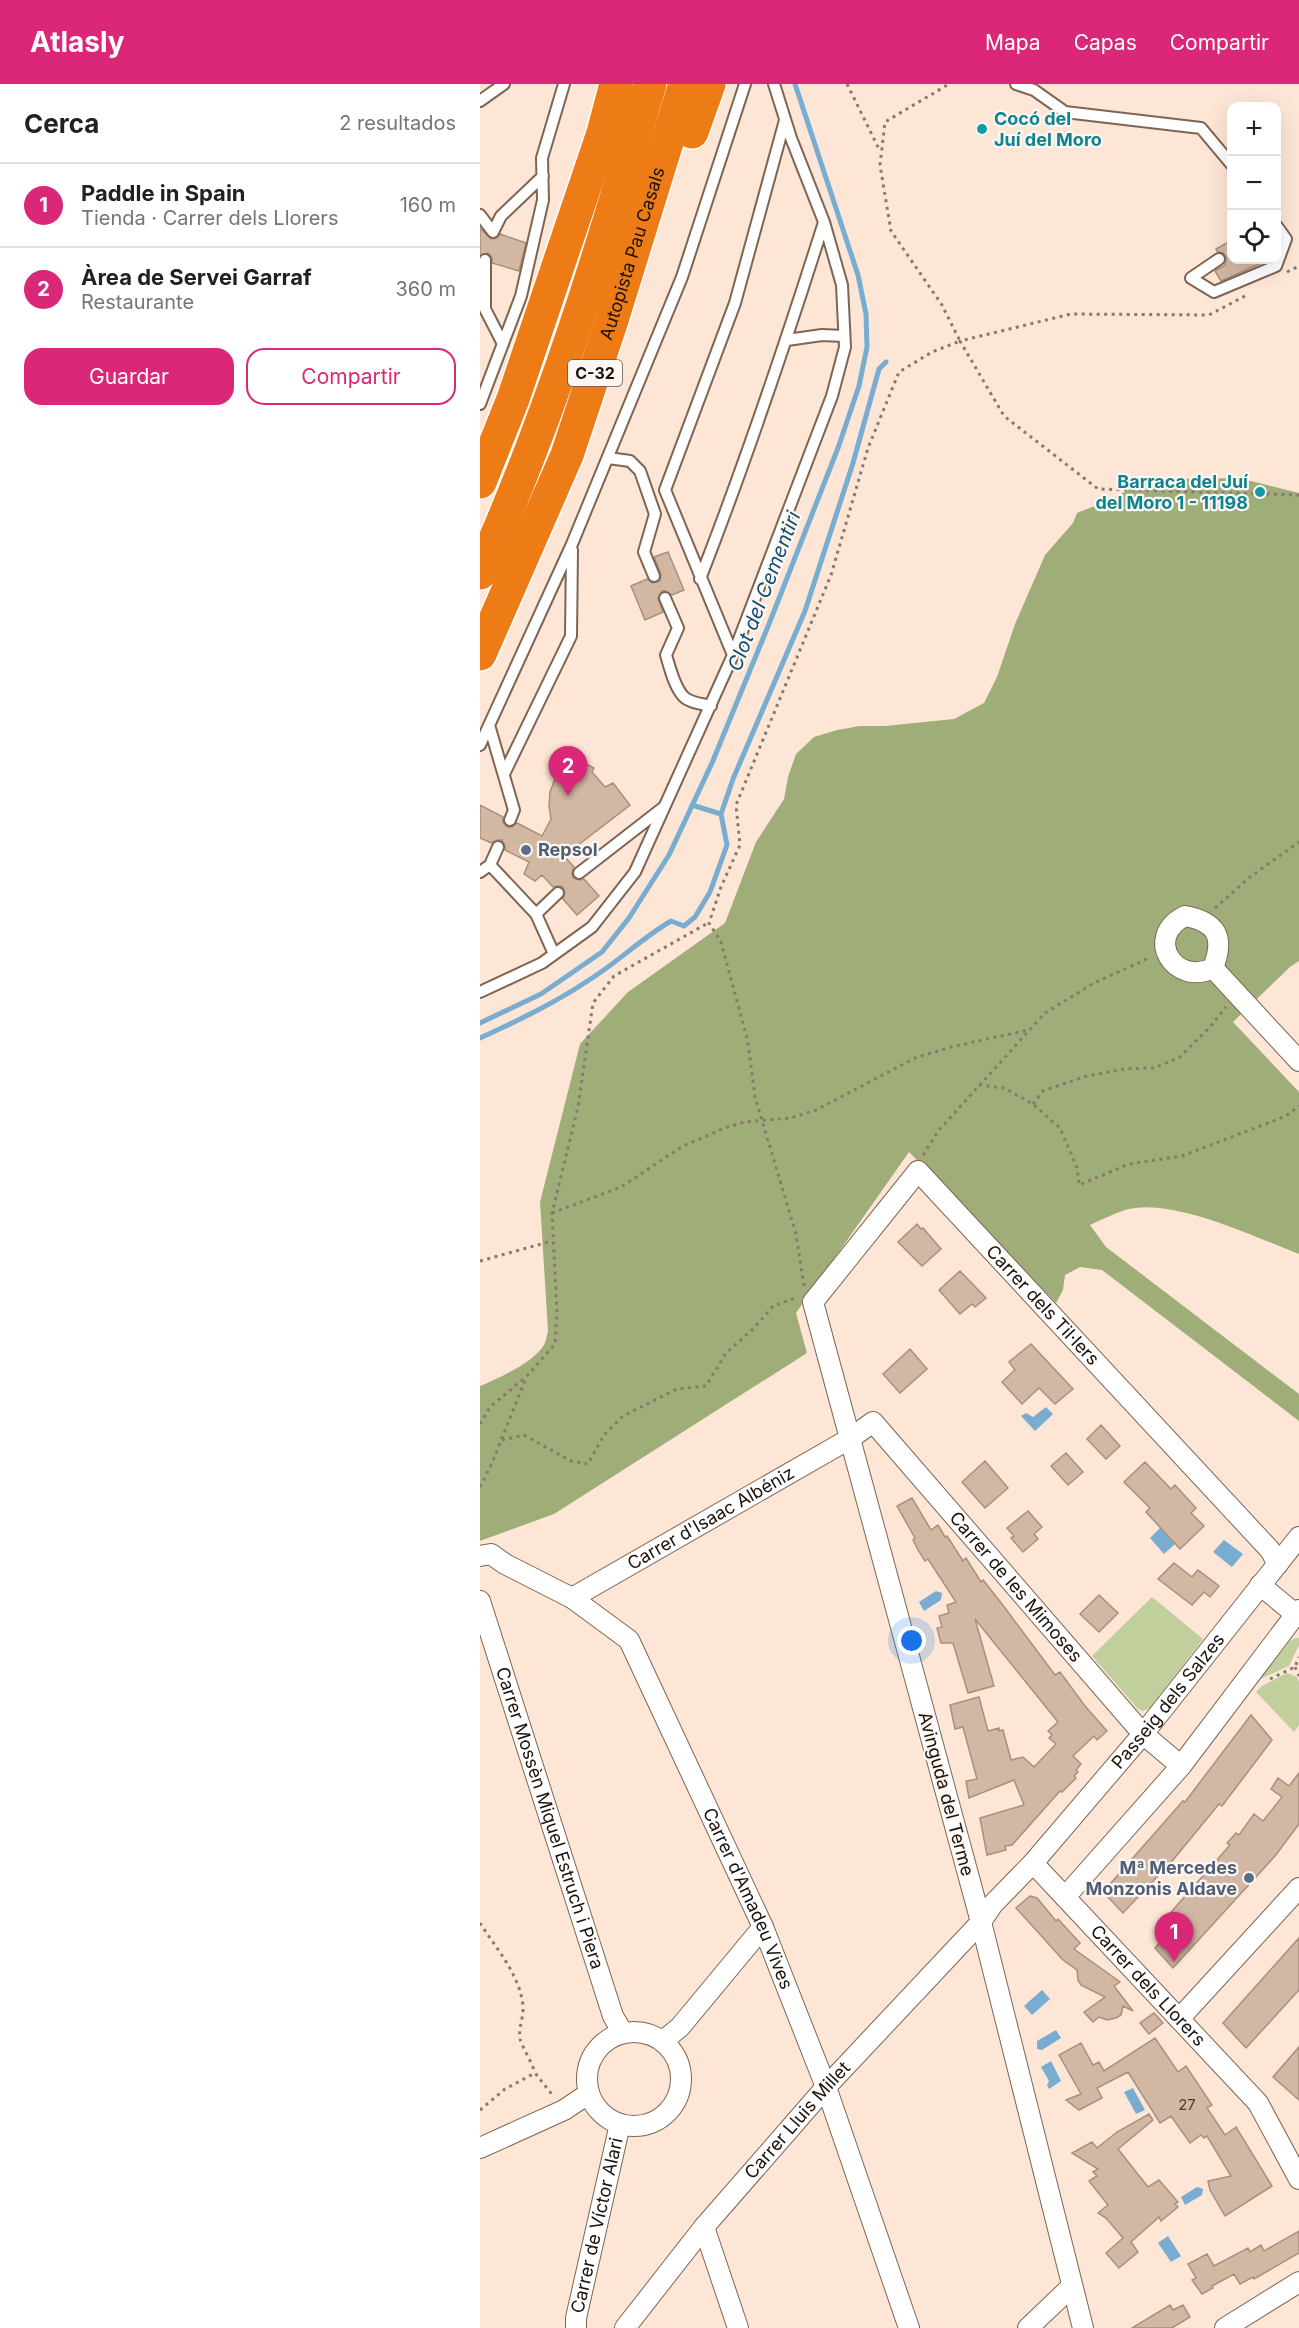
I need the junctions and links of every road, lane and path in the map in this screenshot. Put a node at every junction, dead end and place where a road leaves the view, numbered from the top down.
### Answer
1 (504, 84) edge
2 (564, 84) edge
3 (616, 84) edge
4 (650, 84) edge
5 (685, 84) edge
6 (709, 84) edge
7 (745, 84) edge
8 (774, 84) edge
9 (847, 84) edge
10 (949, 84) edge
11 (1016, 84) edge
12 (480, 101) edge
13 (785, 120) junction
14 (881, 153) junction
15 (1227, 159) edge
16 (543, 176) junction
17 (480, 215) edge
18 (824, 222) junction
19 (1281, 232) edge
20 (1281, 252) edge
21 (1219, 259) dead end
22 (485, 260) dead end
23 (1277, 264) edge
24 (1299, 266) edge
25 (1285, 274) dead end
26 (623, 286) junction
27 (1247, 294) dead end
28 (485, 309) junction
29 (480, 321) edge
30 (844, 336) junction
31 (787, 340) junction
32 (960, 341) junction
33 (503, 344) junction
34 (480, 404) edge
35 (608, 458) junction
36 (480, 482) edge
37 (1299, 495) edge
38 (572, 544) junction
39 (480, 573) edge
40 (654, 576) dead end
41 (700, 579) junction
42 (665, 598) dead end
43 (480, 654) edge
44 (733, 655) junction
45 (711, 706) junction
46 (489, 725) junction
47 (480, 746) edge
48 (504, 774) junction
49 (667, 804) junction
50 (510, 820) dead end
51 (1299, 842) edge
52 (498, 847) dead end
53 (490, 865) junction
54 (480, 872) edge
55 (579, 873) dead end
56 (558, 892) dead end
57 (536, 914) junction
58 (1203, 919) junction
59 (709, 922) junction
60 (1166, 950) junction
61 (554, 954) junction
62 (1213, 968) junction
63 (480, 992) edge
64 (1240, 998) junction
65 (1028, 1030) junction
66 (1299, 1061) edge
67 (979, 1085) junction
68 (1033, 1104) junction
69 (1299, 1106) edge
70 (762, 1120) junction
71 (918, 1171) junction
72 (552, 1213) junction
73 (552, 1241) junction
74 (480, 1261) edge
75 (810, 1298) junction
76 (527, 1377) junction
77 (480, 1424) edge
78 (851, 1438) junction
79 (502, 1440) junction
80 (480, 1488) edge
81 (1297, 1546) edge
82 (480, 1556) edge
83 (1278, 1564) junction
84 (1260, 1586) junction
85 (572, 1598) junction
86 (480, 1601) edge
87 (1298, 1613) edge
88 (1299, 1658) edge
89 (1295, 1667) junction
90 (1299, 1676) edge
91 (1269, 1680) dead end
92 (1143, 1734) junction
93 (1181, 1766) junction
94 (1033, 1863) junction
95 (1299, 1888) edge
96 (1065, 1897) junction
97 (981, 1922) junction
98 (480, 1923) edge
99 (763, 1928) junction
100 (1179, 2019) junction
101 (623, 2033) junction
102 (663, 2041) junction
103 (535, 2073) junction
104 (826, 2087) junction
105 (588, 2094) junction
106 (480, 2110) edge
107 (564, 2110) junction
108 (620, 2124) junction
109 (480, 2148) edge
110 (1299, 2179) edge
111 (704, 2227) junction
112 (1299, 2282) edge
113 (1071, 2287) junction
114 (576, 2328) edge
115 (625, 2328) edge
116 (738, 2328) edge
117 (909, 2328) edge
118 (1028, 2328) edge
119 (1083, 2328) edge
120 (1225, 2328) edge

1 - 12 lane
2 - 16 lane
3 - 36 highway
4 - 39 highway, Autopista Pau Casals / C-32
5 - 26 highway, Autopista Pau Casals / C-32
6 - 26 highway
7 - 35 lane
8 - 13 lane
9 - 14 path
10 - 14 path
11 - 15 lane
13 - 18 lane
13 - 41 lane
14 - 32 path
16 - 17 lane
16 - 33 lane
18 - 30 lane
18 - 31 lane
19 - 20 lane
21 - 23 lane
22 - 28 lane
24 - 25 path
26 - 43 highway, Autopista Pau Casals / C-32
27 - 32 path
28 - 29 lane
28 - 33 lane
30 - 31 lane
30 - 44 lane
31 - 41 lane
32 - 37 path
32 - 59 path
33 - 34 lane
35 - 38 lane
35 - 40 lane
38 - 46 lane
38 - 48 lane
41 - 44 lane
42 - 45 lane
44 - 45 lane
45 - 49 lane
46 - 47 lane
46 - 48 lane
48 - 50 lane
49 - 55 lane
49 - 61 lane
51 - 58 path
52 - 53 lane
53 - 54 lane
53 - 57 lane
56 - 57 lane
57 - 61 lane
58 - 60 street
58 - 62 street
59 - 70 path
59 - 72 path
60 - 62 street
60 - 65 path
61 - 63 lane
62 - 64 street
64 - 66 street
64 - 68 path
65 - 67 path
65 - 70 path
67 - 68 path
67 - 71 path
68 - 69 path
70 - 72 path
70 - 75 path
71 - 75 street
71 - 83 street, Carrer dels Til·lers
72 - 73 path
73 - 74 path
73 - 76 path
75 - 78 street, Avinguda del Terme
75 - 79 path
76 - 77 path
76 - 79 path
78 - 85 street, Carrer d'Isaac Albéniz
78 - 92 street, Carrer de les Mimoses
78 - 97 street, Avinguda del Terme
79 - 80 path
81 - 83 street, Passeig dels Salzes
82 - 85 street, Carrer d'Amadeu Vives
83 - 84 street, Passeig dels Salzes
84 - 87 street
84 - 92 street, Passeig dels Salzes
85 - 99 street, Carrer d'Amadeu Vives
86 - 101 street, Carrer Mossèn Miquel Estruch i Piera
87 - 93 street
88 - 89 path
89 - 90 path
89 - 91 path
92 - 93 street, Carrer de les Mimoses
92 - 94 street, Passeig dels Salzes
93 - 96 street
94 - 96 street, Carrer dels Llorers
94 - 97 street
95 - 100 street
96 - 100 street, Carrer dels Llorers
97 - 104 street, Carrer Lluis Millet
97 - 113 street, Avinguda del Terme
98 - 103 path
99 - 102 street
99 - 104 street, Carrer d'Amadeu Vives
100 - 110 street, Carrer dels Llorers
101 - 102 street
101 - 105 street
102 - 108 street
103 - 106 path
103 - 107 path
104 - 111 street, Carrer Lluis Millet
104 - 117 street, Carrer d'Amadeu Vives
105 - 107 street
105 - 108 street
107 - 109 street
108 - 114 street, Carrer de Víctor Alari
111 - 115 street, Carrer Lluis Millet
111 - 116 street
112 - 120 street
113 - 118 street
113 - 119 street, Avinguda del Terme

